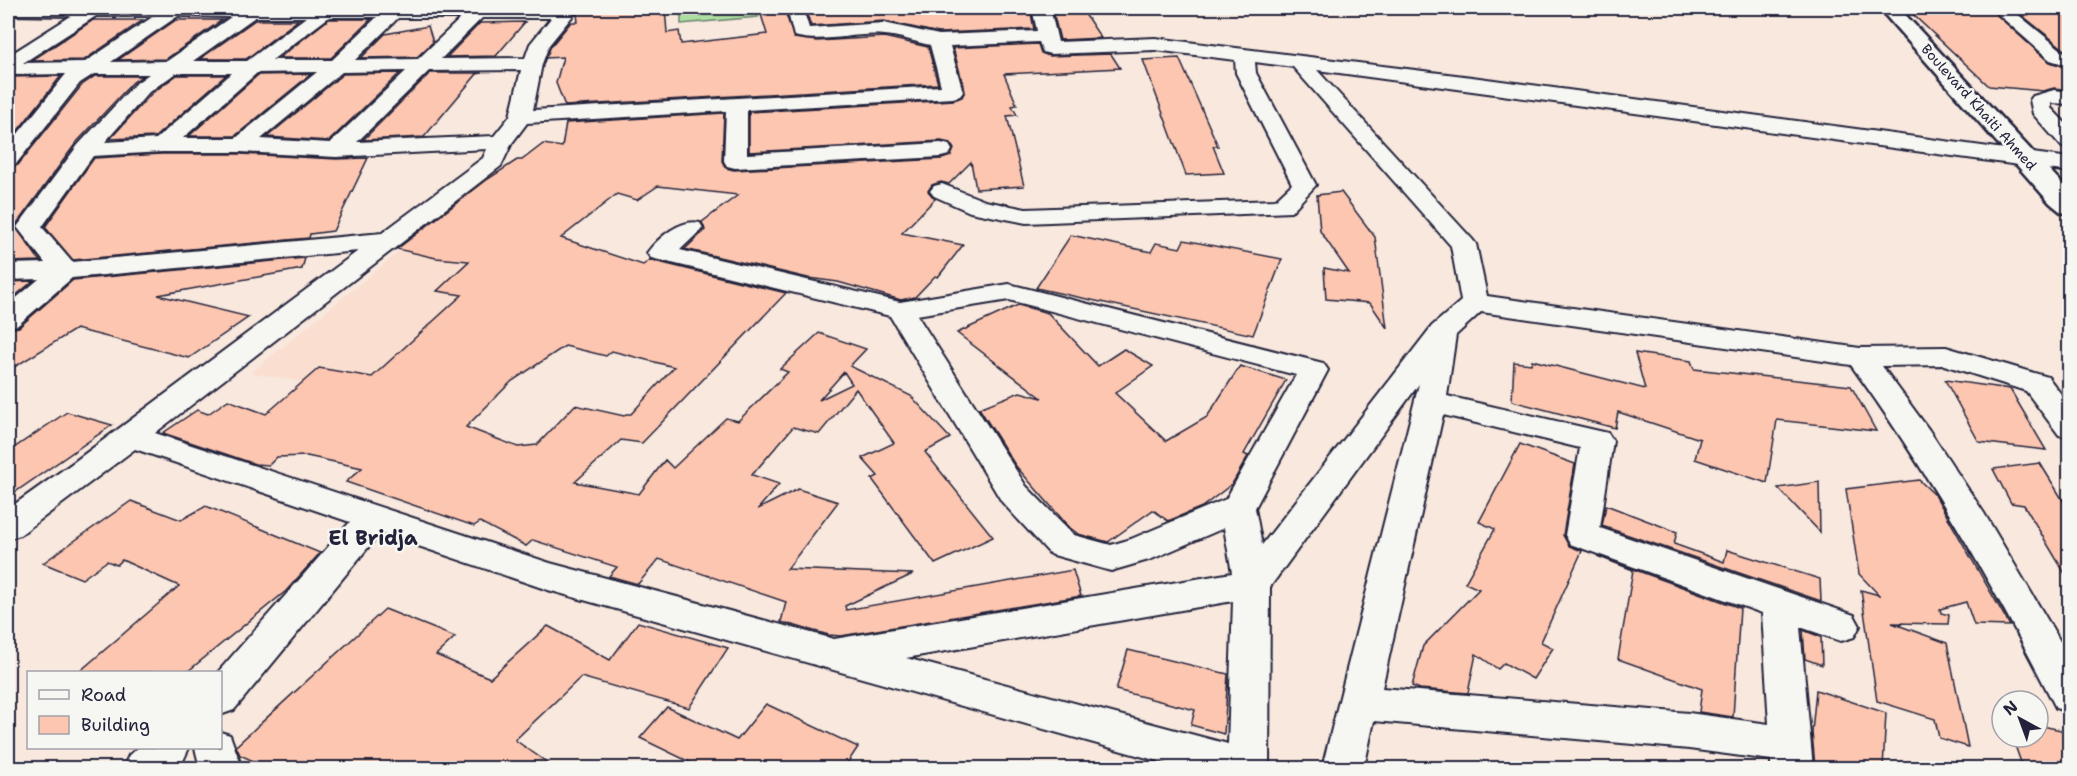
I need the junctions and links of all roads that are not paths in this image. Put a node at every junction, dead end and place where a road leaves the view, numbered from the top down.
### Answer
1 (1041, 8) edge
2 (1889, 8) edge
3 (2000, 8) edge
4 (93, 9) junction
5 (177, 9) junction
6 (16, 10) edge
7 (253, 10) junction
8 (567, 10) edge
9 (326, 11) junction
10 (394, 11) junction
11 (533, 11) edge
12 (478, 12) junction
13 (797, 13) dead end
14 (8, 19) edge
15 (1047, 36) junction
16 (939, 41) junction
17 (1244, 55) junction
18 (2070, 60) edge
19 (1299, 62) junction
20 (532, 64) junction
21 (336, 66) junction
22 (423, 66) junction
23 (8, 67) edge
24 (251, 67) junction
25 (173, 68) junction
26 (90, 69) junction
27 (2070, 98) edge
28 (736, 105) junction
29 (520, 117) junction
30 (35, 128) junction
31 (8, 130) edge
32 (2070, 141) edge
33 (501, 142) junction
34 (162, 144) junction
35 (241, 145) junction
36 (86, 150) junction
37 (336, 150) junction
38 (941, 150) dead end
39 (8, 159) edge
40 (2027, 159) junction
41 (2070, 165) edge
42 (942, 191) dead end
43 (2070, 206) edge
44 (691, 228) dead end
45 (389, 240) junction
46 (65, 272) junction
47 (8, 273) edge
48 (1475, 303) junction
49 (900, 310) junction
50 (8, 319) edge
51 (1442, 332) junction
52 (1860, 357) junction
53 (1431, 402) junction
54 (2070, 428) edge
55 (130, 436) junction
56 (1238, 508) junction
57 (374, 518) junction
58 (8, 526) edge
59 (1252, 584) junction
60 (1780, 604) junction
61 (1840, 626) dead end
62 (831, 655) junction
63 (222, 696) edge
64 (2070, 696) edge
65 (1359, 703) junction
66 (166, 749) edge
67 (215, 749) edge
68 (1792, 757) edge
69 (144, 768) edge
70 (221, 768) edge
71 (1248, 768) edge
72 (1343, 768) edge

1 - 15 street
2 - 40 highway, Boulevard Khaiti Ahmed
3 - 18 street
4 - 5 street
4 - 6 street
4 - 23 street
5 - 7 street
5 - 26 street
6 - 14 street
7 - 9 street
7 - 25 street
8 - 11 street
8 - 20 street
9 - 10 street
9 - 24 street
10 - 12 street
10 - 21 street
11 - 12 street
12 - 22 street
13 - 16 street
15 - 16 street
15 - 17 street
16 - 28 street
17 - 19 street
17 - 42 street
19 - 40 street
19 - 48 street
20 - 22 street
20 - 29 street
21 - 22 street
21 - 24 street
21 - 35 street
22 - 37 street
23 - 26 street
24 - 25 street
24 - 34 street
25 - 26 street
25 - 36 street
26 - 30 street
27 - 32 street
28 - 29 street
28 - 38 street
29 - 33 street
30 - 31 street
30 - 39 street
33 - 37 street
33 - 45 street
34 - 35 street
34 - 36 street
35 - 37 street
36 - 46 street
40 - 41 street
40 - 43 highway, Boulevard Khaiti Ahmed
44 - 49 street
45 - 46 street
45 - 55 street
46 - 47 street
46 - 50 street
48 - 51 street
48 - 52 street
49 - 56 street
49 - 56 street
51 - 53 street
51 - 59 street
52 - 54 street
52 - 64 street
53 - 60 street
53 - 65 street
55 - 57 street
55 - 58 street
56 - 59 street
57 - 62 street
57 - 63 street
59 - 62 street
59 - 71 street
60 - 61 street
60 - 68 street
62 - 71 street
65 - 68 street
65 - 72 street
66 - 69 street
67 - 70 street

